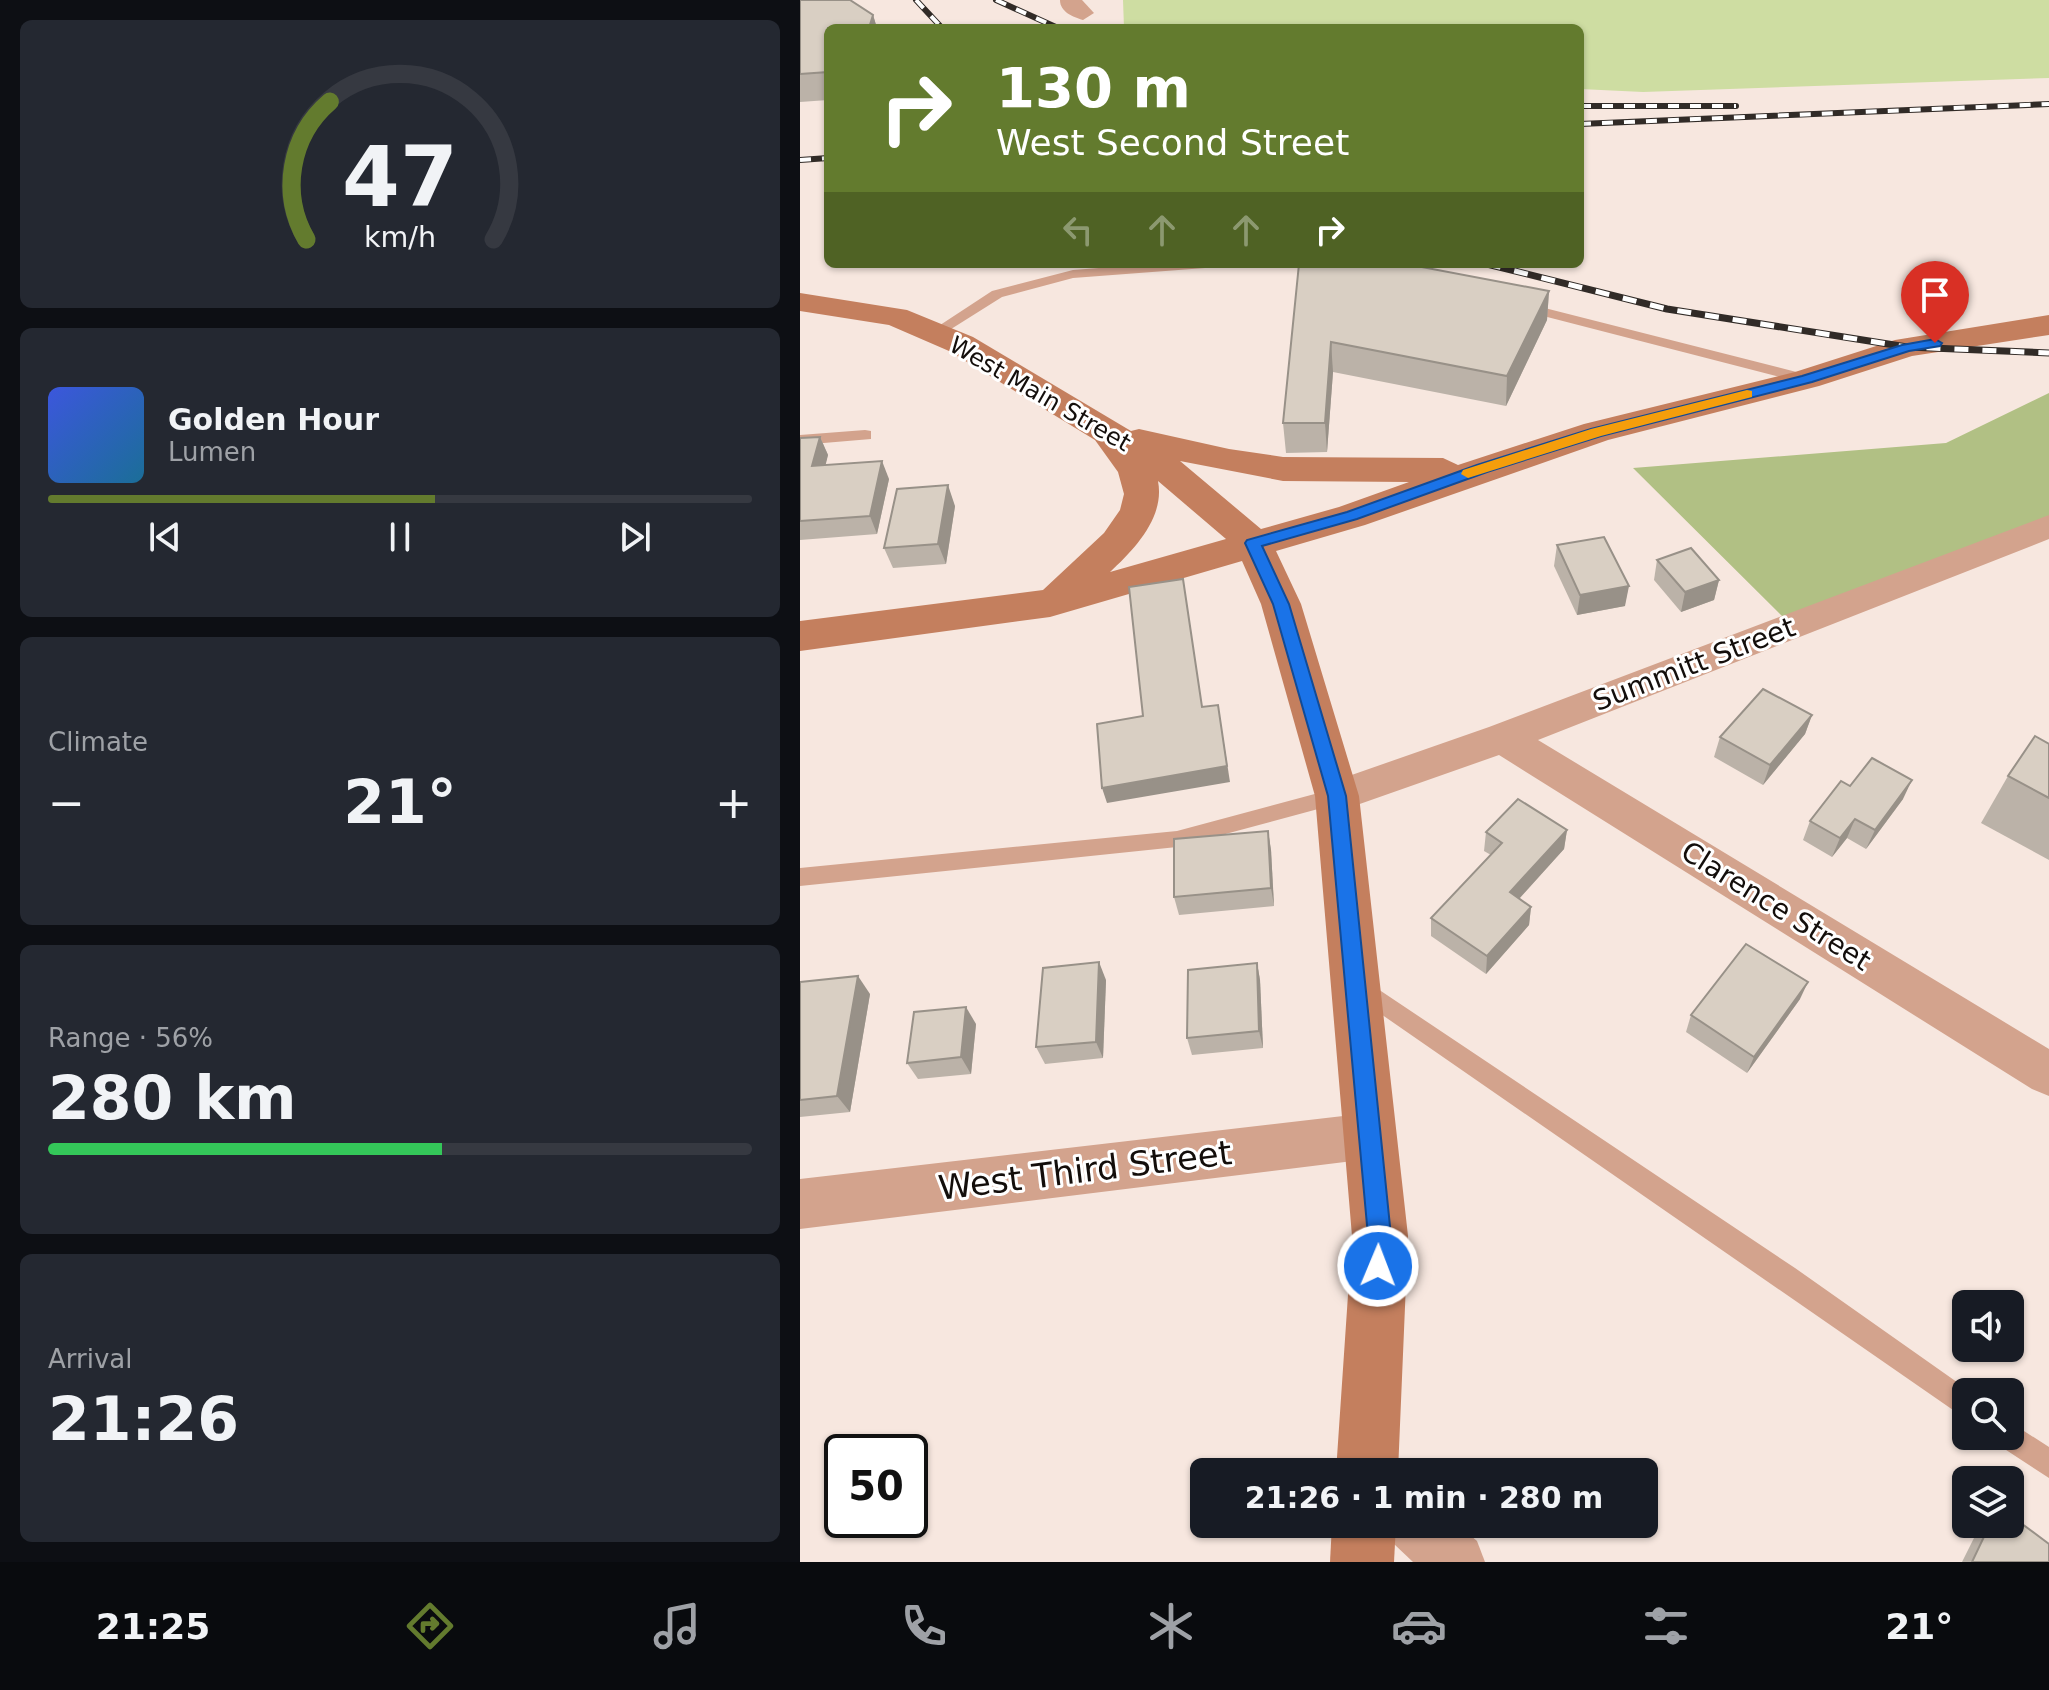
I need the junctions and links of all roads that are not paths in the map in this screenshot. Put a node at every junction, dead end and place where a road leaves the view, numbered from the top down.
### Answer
1 (1152, 268) edge
2 (800, 302) edge
3 (1511, 303) edge
4 (2049, 325) edge
5 (935, 333) junction
6 (1807, 379) junction
7 (1106, 431) junction
8 (865, 435) dead end
9 (800, 440) edge
10 (1482, 469) junction
11 (2049, 526) edge
12 (1253, 543) junction
13 (1050, 603) junction
14 (800, 636) edge
15 (1503, 738) junction
16 (1337, 796) junction
17 (800, 877) edge
18 (1355, 983) junction
19 (2049, 1074) edge
20 (1369, 1136) junction
21 (800, 1204) edge
22 (1952, 1395) edge
23 (2024, 1446) edge
24 (1368, 1458) edge
25 (2049, 1464) edge
26 (1363, 1538) edge
27 (1429, 1538) edge
28 (1362, 1562) edge
29 (1456, 1562) edge

1 - 5 lane
2 - 5 main road, West Main Street
3 - 6 lane
4 - 6 main road
5 - 7 main road, West Main Street
6 - 10 main road
7 - 10 main road
7 - 12 main road, West Main Street
7 - 13 main road
8 - 9 lane
10 - 12 main road
11 - 15 street, Summitt Street
12 - 13 main road
12 - 16 main road
13 - 14 main road
15 - 16 street, Summitt Street
15 - 19 street, Clarence Street
16 - 17 lane
16 - 18 main road
18 - 20 main road
18 - 22 lane
20 - 21 street, West Third Street
20 - 24 main road
23 - 25 lane
26 - 28 main road
27 - 29 street

